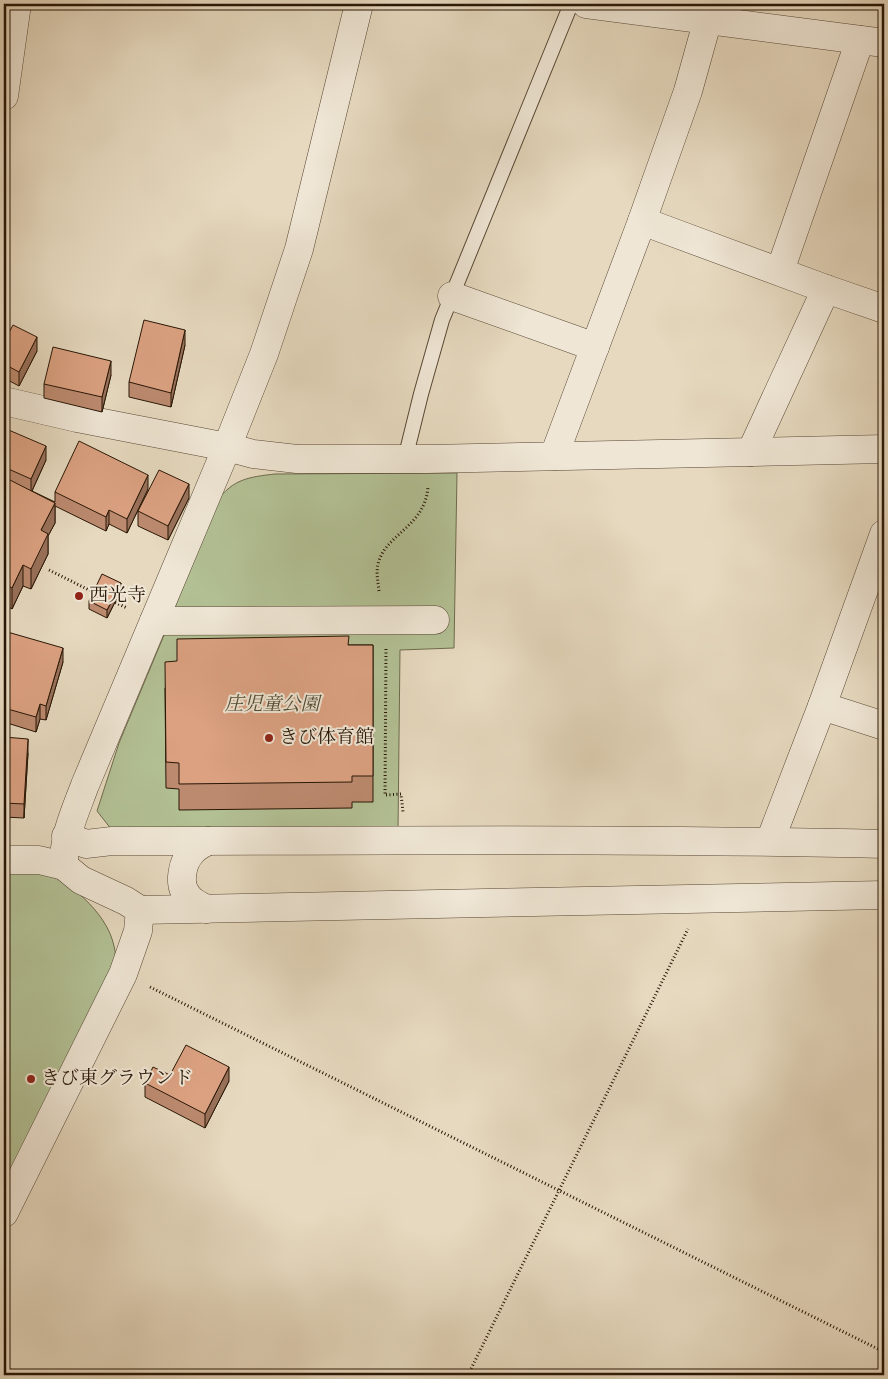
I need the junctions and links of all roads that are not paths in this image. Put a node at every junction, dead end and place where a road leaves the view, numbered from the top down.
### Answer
1 (16, 4) edge
2 (359, 4) edge
3 (571, 4) edge
4 (586, 4) edge
5 (692, 13) edge
6 (872, 41) edge
7 (4, 96) edge
8 (642, 221) junction
9 (780, 271) junction
10 (826, 289) junction
11 (452, 296) junction
12 (884, 309) edge
13 (594, 347) junction
14 (4, 401) edge
15 (227, 447) junction
16 (884, 449) edge
17 (751, 452) junction
18 (554, 456) junction
19 (416, 459) junction
20 (884, 534) edge
21 (435, 620) dead end
22 (154, 622) junction
23 (822, 706) junction
24 (884, 726) edge
25 (66, 836) junction
26 (208, 841) junction
27 (770, 841) junction
28 (884, 844) edge
29 (4, 860) edge
30 (64, 866) junction
31 (884, 895) edge
32 (206, 909) junction
33 (140, 910) junction
34 (4, 1213) edge

1 - 7 street
2 - 15 street
3 - 11 lane
4 - 5 street
5 - 6 street
5 - 8 street
6 - 9 street
8 - 9 street
8 - 13 street
9 - 10 street
10 - 12 street
10 - 17 street
11 - 13 street
11 - 19 lane
13 - 18 street
14 - 15 street
15 - 19 street
15 - 22 street
16 - 17 street
17 - 18 street
18 - 19 street
20 - 23 street
21 - 22 street
22 - 25 street
23 - 24 street
23 - 27 street
25 - 26 street
25 - 30 street
26 - 27 street
26 - 32 street
27 - 28 street
29 - 30 street
30 - 33 street
31 - 32 street
32 - 33 street
33 - 34 street

